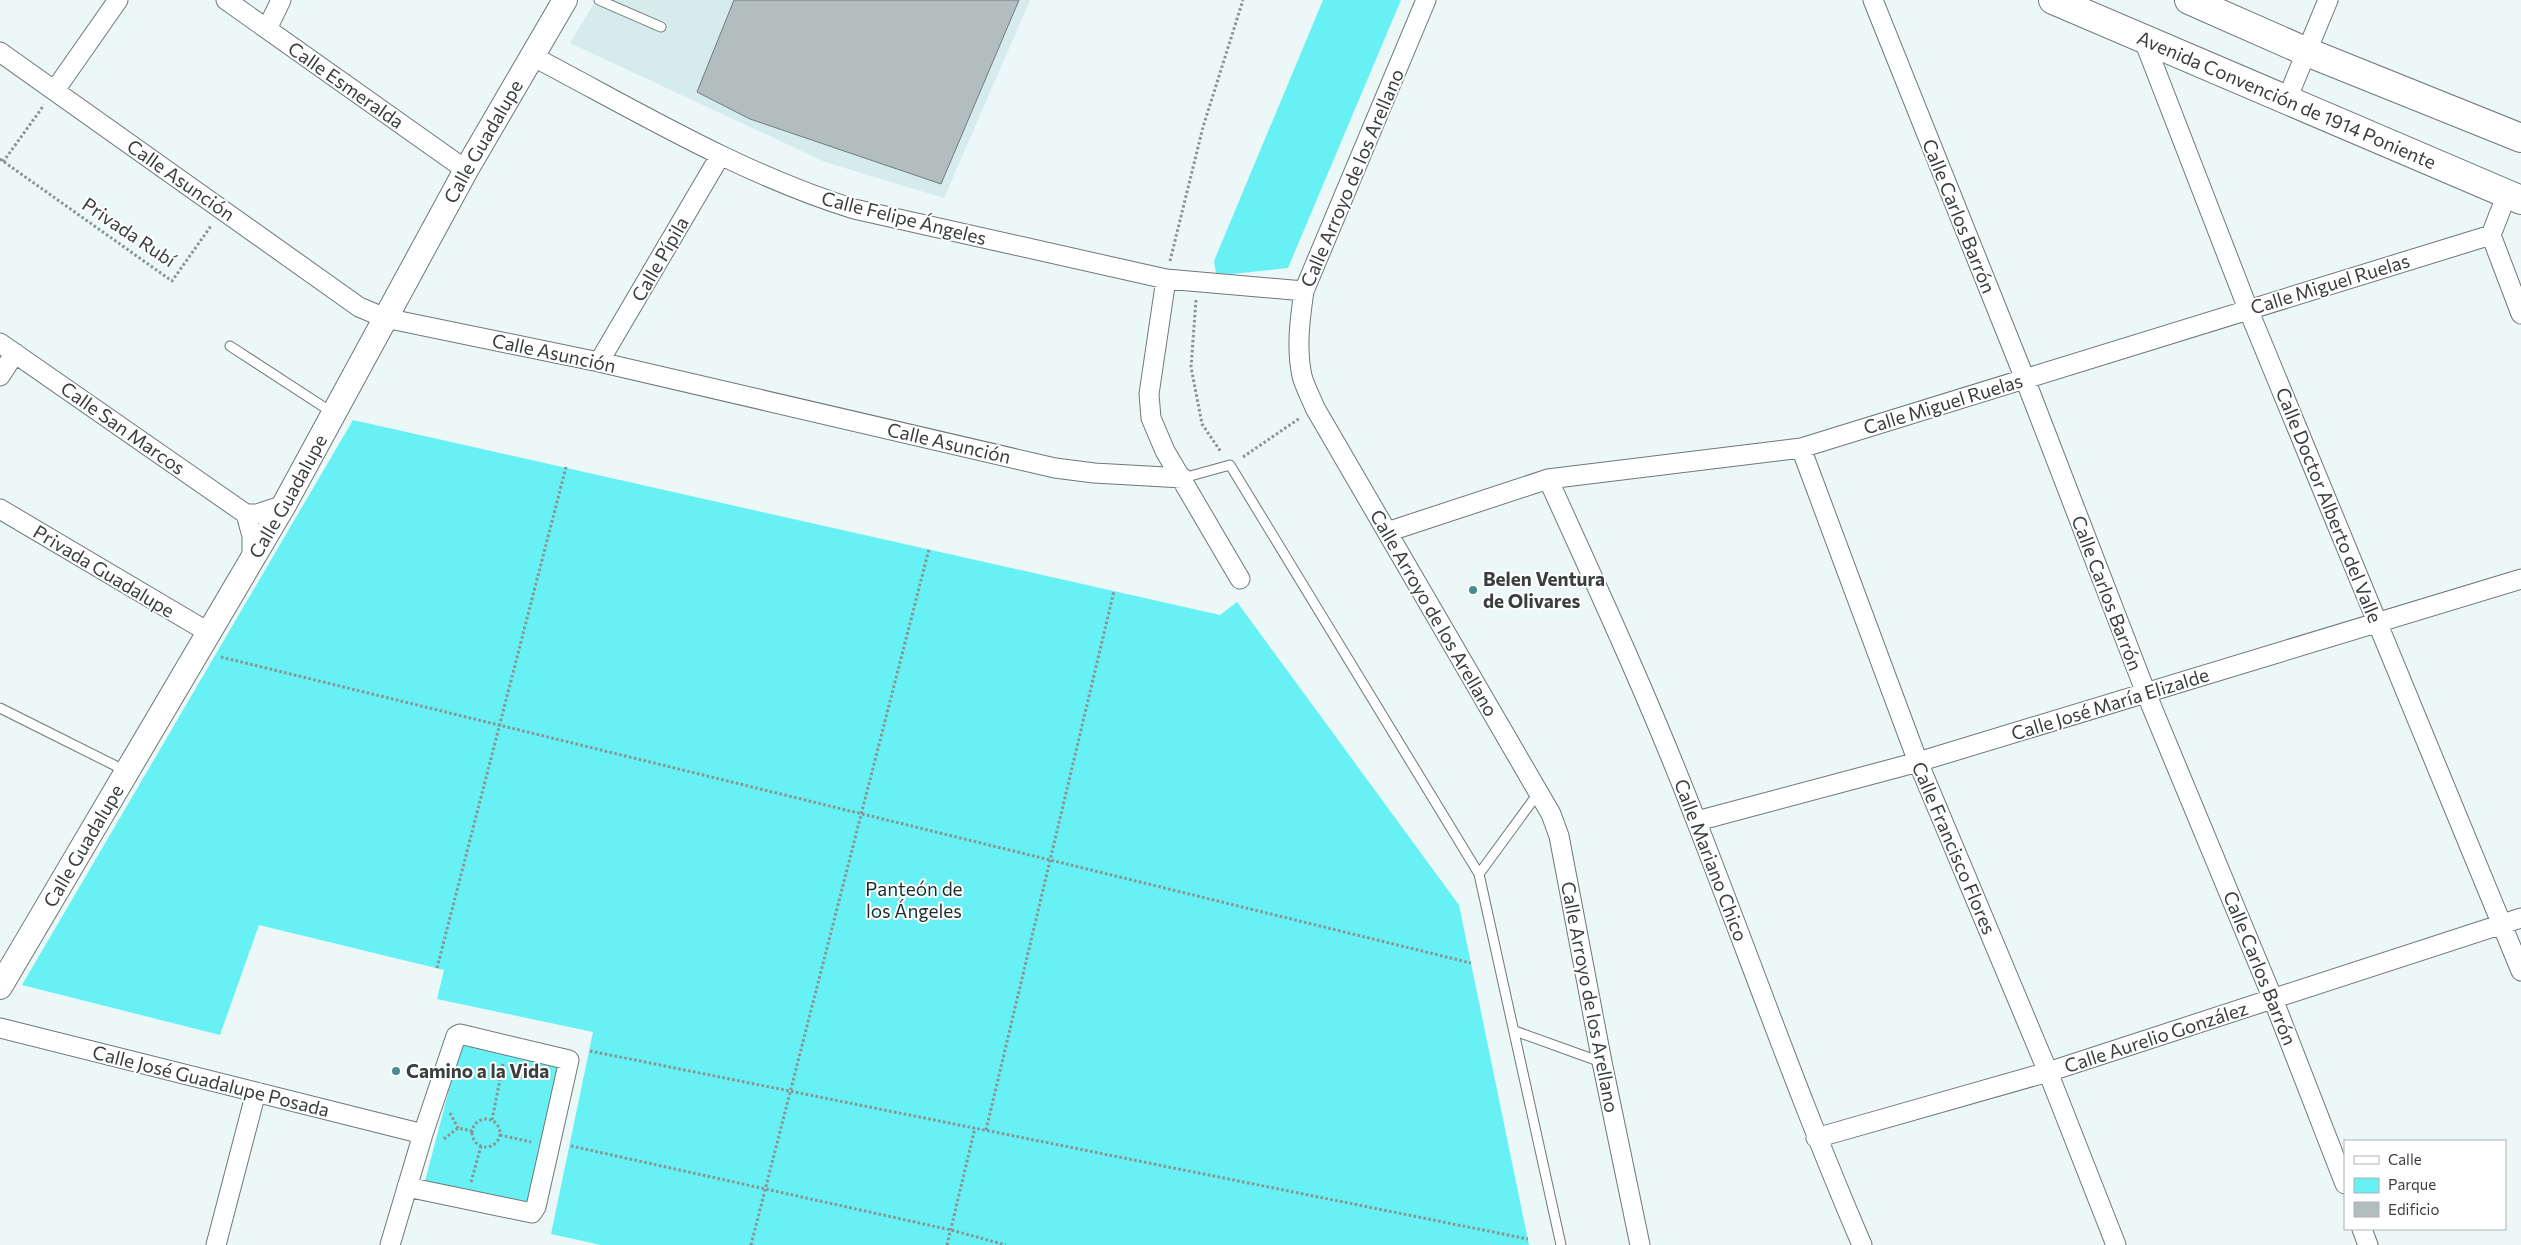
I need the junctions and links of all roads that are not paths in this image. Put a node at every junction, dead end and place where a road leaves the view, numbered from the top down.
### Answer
1 (118, 0) edge
2 (226, 0) edge
3 (281, 0) edge
4 (565, 0) edge
5 (599, 0) edge
6 (1426, 0) edge
7 (1873, 0) edge
8 (2052, 0) edge
9 (2189, 0) edge
10 (2328, 0) edge
11 (661, 26) dead end
12 (267, 29) junction
13 (2143, 38) junction
14 (0, 52) edge
15 (2306, 52) junction
16 (532, 56) junction
17 (55, 90) junction
18 (2287, 99) junction
19 (2521, 138) edge
20 (720, 156) junction
21 (466, 170) junction
22 (2514, 197) edge
23 (2491, 235) junction
24 (1166, 279) junction
25 (1304, 291) junction
26 (2248, 309) junction
27 (2521, 314) edge
28 (385, 318) junction
29 (230, 346) dead end
30 (8, 348) edge
31 (599, 362) junction
32 (0, 376) edge
33 (2025, 379) junction
34 (333, 413) junction
35 (1801, 448) junction
36 (1183, 478) junction
37 (1548, 479) junction
38 (284, 505) junction
39 (0, 509) edge
40 (246, 514) junction
41 (1387, 532) junction
42 (252, 557) junction
43 (2521, 579) edge
44 (1240, 580) dead end
45 (2377, 623) junction
46 (208, 632) junction
47 (2146, 693) junction
48 (0, 708) edge
49 (1918, 762) junction
50 (127, 771) junction
51 (1539, 792) junction
52 (1697, 822) junction
53 (1479, 874) junction
54 (2512, 921) edge
55 (2521, 971) edge
56 (0, 987) edge
57 (2273, 999) junction
58 (0, 1028) edge
59 (1515, 1031) junction
60 (1602, 1062) junction
61 (2048, 1072) junction
62 (256, 1092) junction
63 (423, 1134) junction
64 (1816, 1138) junction
65 (2344, 1181) edge
66 (407, 1187) junction
67 (2362, 1230) edge
68 (216, 1245) edge
69 (390, 1245) edge
70 (1561, 1245) edge
71 (1640, 1245) edge
72 (1862, 1245) edge
73 (2116, 1245) edge
74 (2368, 1245) edge

1 - 17 street
2 - 12 street, Calle Esmeralda
3 - 12 street
4 - 16 street, Calle Guadalupe
5 - 11 lane
6 - 25 street, Calle Arroyo de los Arellano
7 - 33 street, Calle Carlos Barrón
8 - 13 main road, Avenida Convención de 1914 Poniente
9 - 15 main road
10 - 15 street
12 - 21 street, Calle Esmeralda
13 - 18 main road, Avenida Convención de 1914 Poniente
13 - 26 street, Calle Doctor Alberto del Valle
14 - 17 street, Calle Asunción
15 - 18 street
15 - 19 main road
16 - 20 street, Calle Felipe Ángeles
16 - 21 street, Calle Guadalupe
17 - 28 street, Calle Asunción
18 - 22 main road, Avenida Convención de 1914 Poniente
20 - 24 street, Calle Felipe Ángeles
20 - 31 street, Calle Pípila
21 - 28 street, Calle Guadalupe
22 - 23 street
23 - 26 street, Calle Miguel Ruelas
23 - 27 street
24 - 25 street, Calle Felipe Ángeles
24 - 36 street
25 - 41 street, Calle Arroyo de los Arellano
26 - 33 street, Calle Miguel Ruelas
26 - 45 street, Calle Doctor Alberto del Valle
28 - 31 street, Calle Asunción
28 - 34 street, Calle Guadalupe
29 - 34 lane
30 - 32 street
30 - 40 street, Calle San Marcos
31 - 36 street, Calle Asunción
33 - 35 street, Calle Miguel Ruelas
33 - 47 street, Calle Carlos Barrón
34 - 38 street, Calle Guadalupe
35 - 37 street, Calle Miguel Ruelas
35 - 49 street, Calle Francisco Flores
36 - 44 street
36 - 53 lane
37 - 41 street, Calle Miguel Ruelas
37 - 52 street, Calle Mariano Chico
38 - 40 street
38 - 42 street, Calle Guadalupe
39 - 46 street, Privada Guadalupe
40 - 42 street
41 - 51 street, Calle Arroyo de los Arellano
42 - 46 street, Calle Guadalupe
43 - 45 street, Calle José María Elizalde
45 - 47 street, Calle José María Elizalde
45 - 54 street, Calle Doctor Alberto del Valle
46 - 50 street, Calle Guadalupe
47 - 49 street, Calle José María Elizalde
47 - 57 street, Calle Carlos Barrón
48 - 50 lane
49 - 52 street, Calle José María Elizalde
49 - 61 street, Calle Francisco Flores
50 - 56 street, Calle Guadalupe
51 - 53 lane
51 - 60 street, Calle Arroyo de los Arellano
52 - 64 street, Calle Mariano Chico
53 - 59 lane
54 - 55 street, Calle Doctor Alberto del Valle
54 - 57 street, Calle Aurelio González
57 - 61 street, Calle Aurelio González
57 - 65 street, Calle Carlos Barrón
58 - 62 street, Calle José Guadalupe Posada
59 - 60 lane
59 - 70 lane
60 - 71 street, Calle Arroyo de los Arellano
61 - 64 street, Calle Aurelio González
61 - 73 street, Calle Francisco Flores
62 - 63 street, Calle José Guadalupe Posada
62 - 68 street
63 - 66 street
63 - 66 street
64 - 72 street, Calle Mariano Chico
66 - 69 street
67 - 74 street

